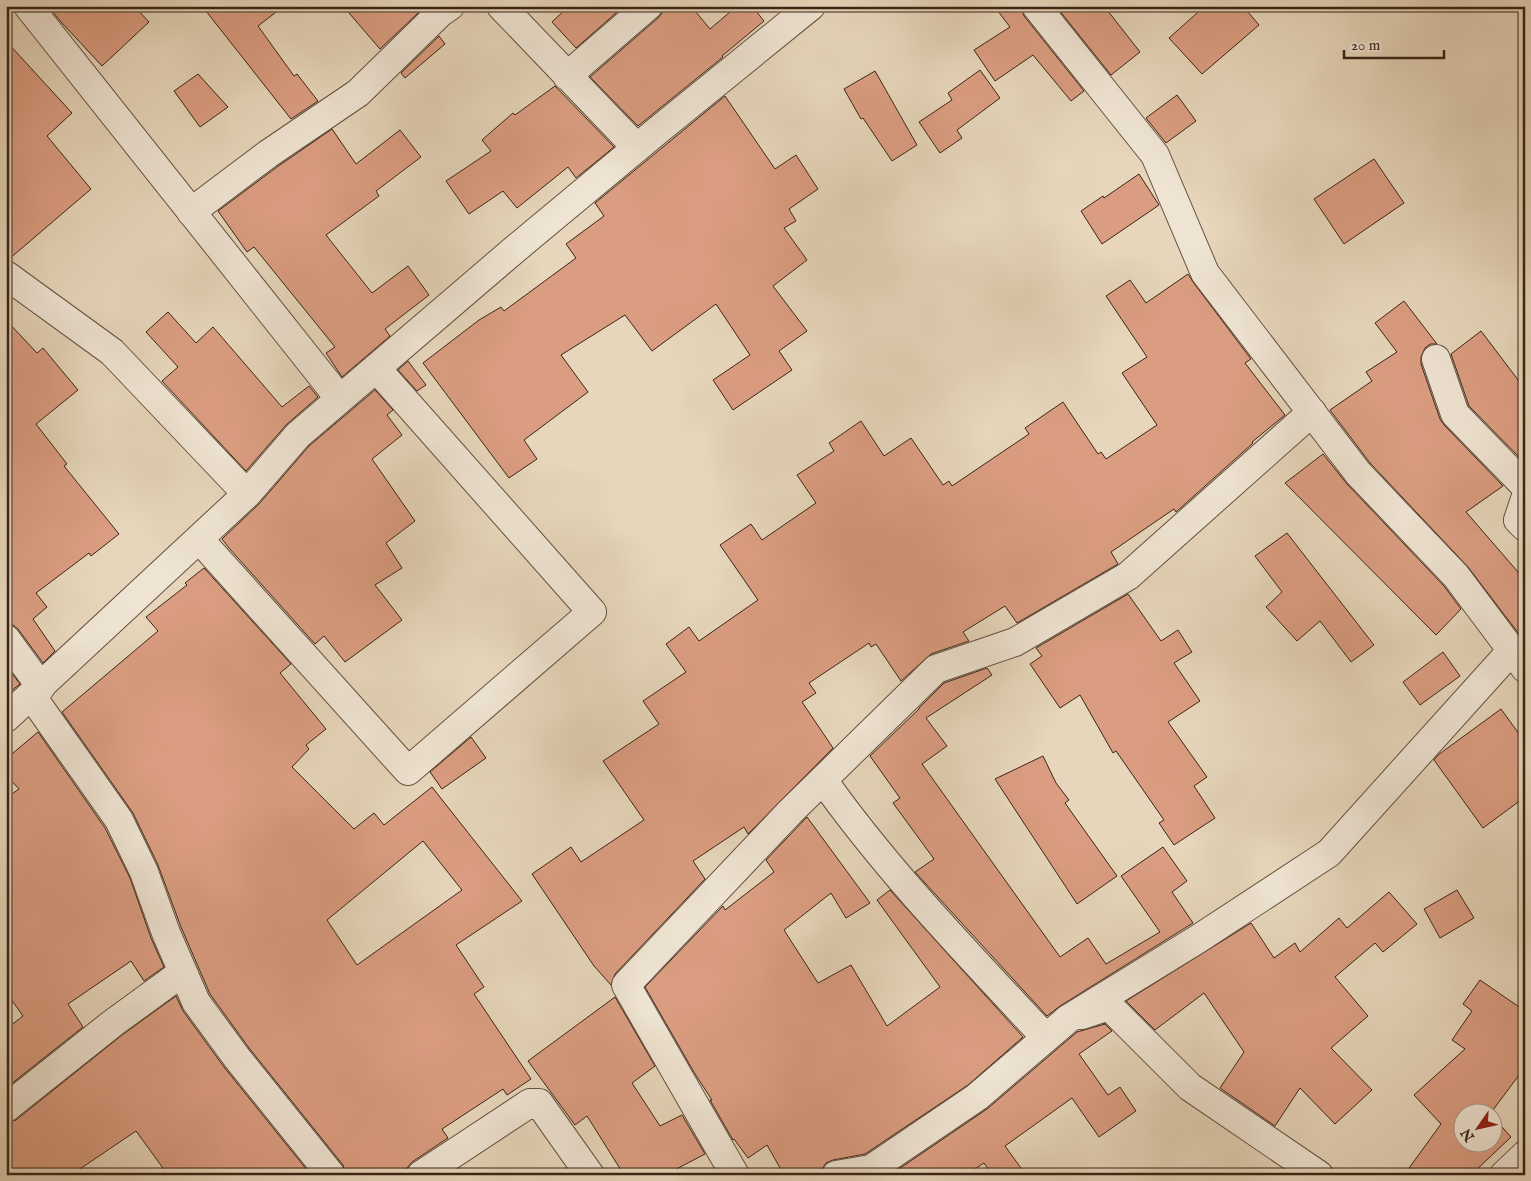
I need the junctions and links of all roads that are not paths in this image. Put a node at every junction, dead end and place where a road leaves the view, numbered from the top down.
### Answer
1 (28, 6) edge
2 (450, 6) edge
3 (500, 6) edge
4 (648, 6) edge
5 (811, 6) edge
6 (1036, 6) edge
7 (567, 76) junction
8 (637, 148) junction
9 (191, 212) junction
10 (6, 275) edge
11 (1436, 360) dead end
12 (376, 368) junction
13 (340, 399) junction
14 (1312, 412) junction
15 (1525, 486) edge
16 (247, 494) junction
17 (1525, 499) edge
18 (1525, 527) edge
19 (198, 539) junction
20 (6, 639) edge
21 (1518, 659) edge
22 (36, 691) junction
23 (6, 718) edge
24 (823, 780) junction
25 (183, 972) junction
26 (1068, 1019) junction
27 (1046, 1038) junction
28 (6, 1108) edge
29 (1525, 1155) edge
30 (331, 1175) edge
31 (421, 1175) edge
32 (590, 1175) edge
33 (735, 1175) edge
34 (836, 1175) edge
35 (1319, 1175) edge
36 (1504, 1175) edge

1 - 9 street
2 - 9 street
3 - 7 street
4 - 7 street
5 - 8 street
6 - 14 street
7 - 8 street
8 - 12 street
9 - 13 street
10 - 16 street
11 - 15 street
12 - 13 street
12 - 19 street
13 - 16 street
14 - 21 street
14 - 24 street
16 - 19 street
17 - 18 street
19 - 22 street
20 - 22 street
21 - 26 street
22 - 23 street
22 - 25 street
24 - 27 street
24 - 33 street
25 - 28 street
25 - 30 street
26 - 27 street
26 - 35 street
27 - 34 street
29 - 36 street
31 - 32 street

